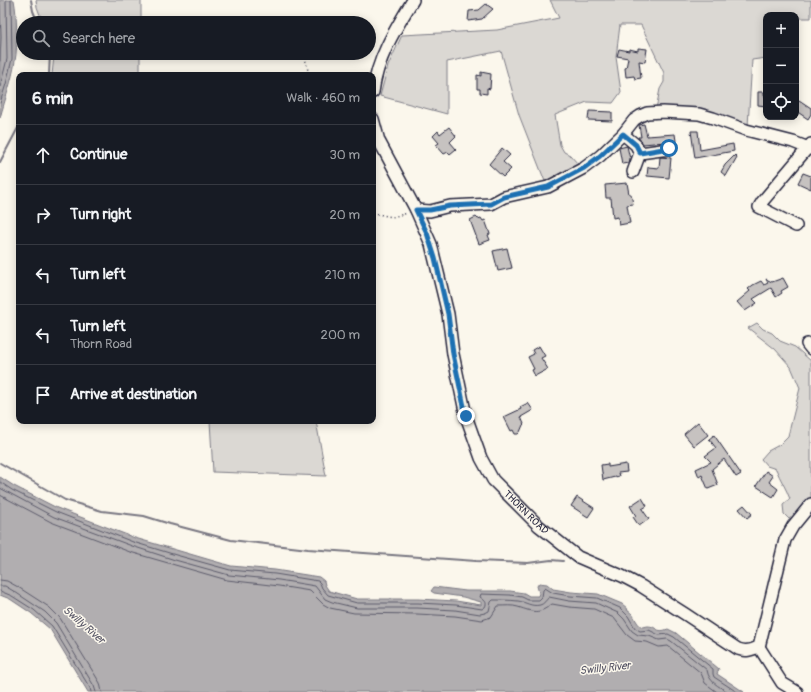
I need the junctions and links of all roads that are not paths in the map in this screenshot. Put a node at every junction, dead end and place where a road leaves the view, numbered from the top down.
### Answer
1 (413, 0) edge
2 (376, 76) edge
3 (376, 130) edge
4 (623, 134) junction
5 (810, 147) edge
6 (669, 148) dead end
7 (640, 153) junction
8 (633, 172) dead end
9 (416, 210) junction
10 (796, 226) dead end
11 (811, 504) edge
12 (759, 647) junction
13 (797, 692) edge

1 - 2 street
3 - 9 street, THORN ROAD
4 - 5 street
4 - 7 street
4 - 9 street
5 - 10 street
6 - 7 street
7 - 8 street
9 - 12 street, THORN ROAD
11 - 12 street
12 - 13 street

